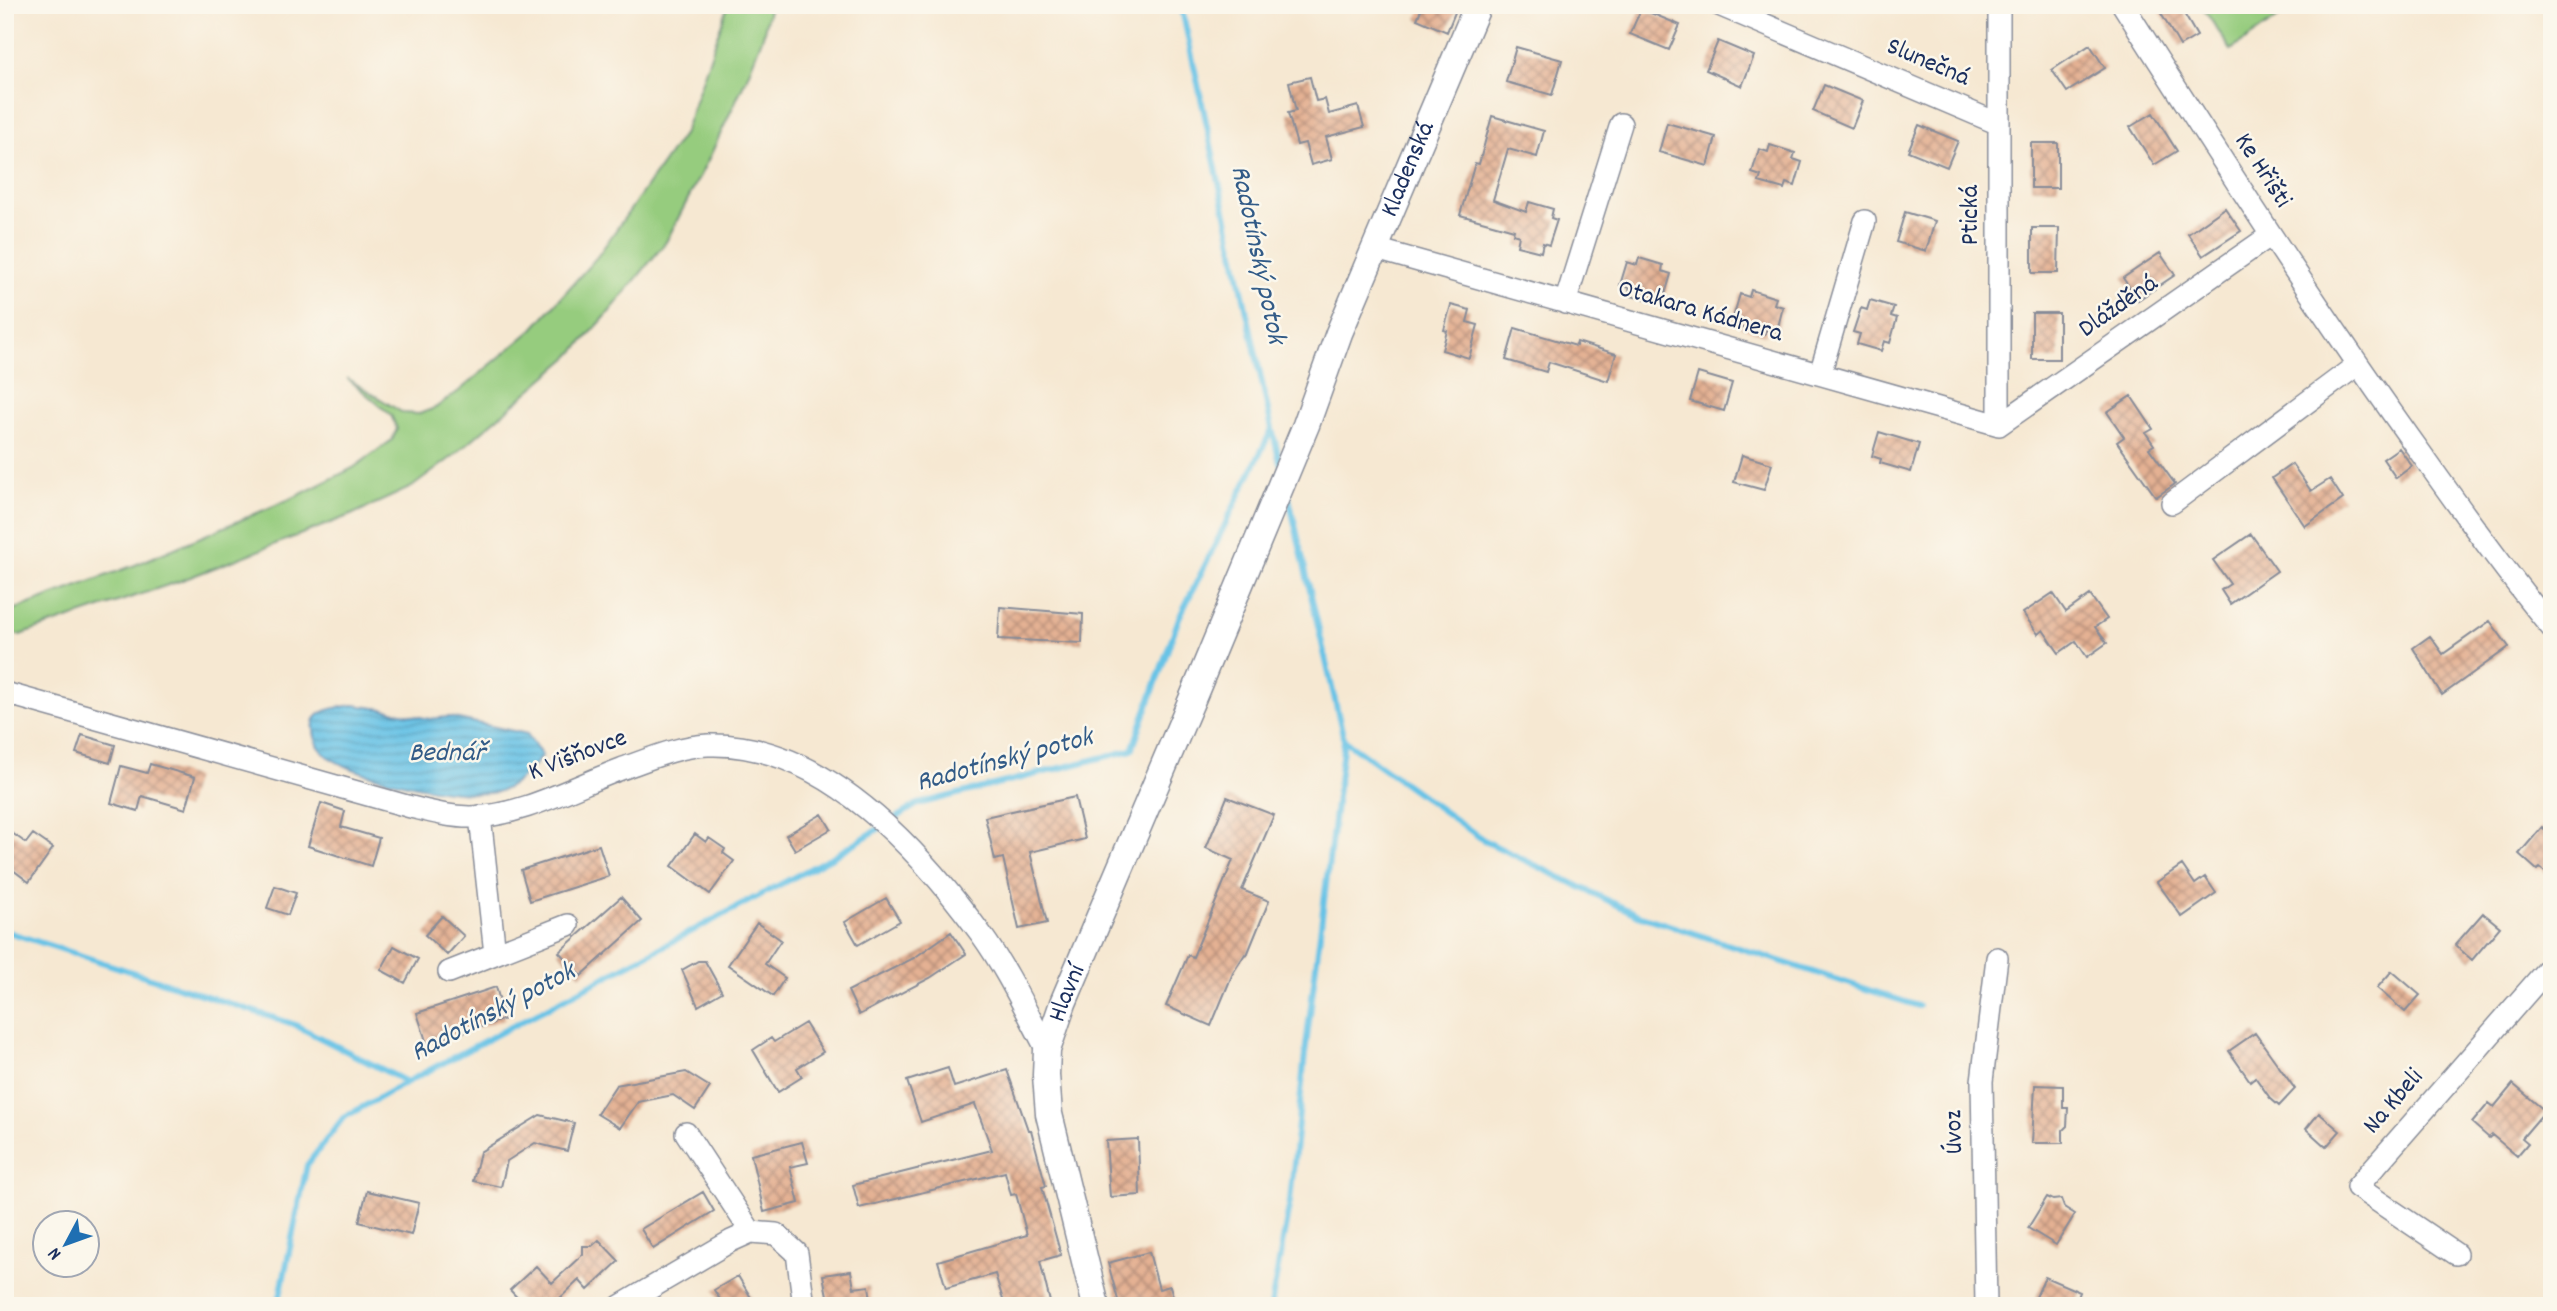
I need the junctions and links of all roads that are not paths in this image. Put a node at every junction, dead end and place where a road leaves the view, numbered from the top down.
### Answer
1 (1478, 5) edge
2 (1719, 5) edge
3 (1999, 5) edge
4 (2123, 5) edge
5 (1620, 124) dead end
6 (1999, 124) junction
7 (1865, 221) dead end
8 (2271, 235) junction
9 (1376, 249) junction
10 (1565, 303) junction
11 (2357, 365) junction
12 (1820, 374) junction
13 (1998, 425) junction
14 (2172, 503) dead end
15 (2552, 628) edge
16 (5, 693) edge
17 (1193, 697) joint
18 (480, 816) junction
19 (568, 925) dead end
20 (495, 954) junction
21 (1997, 958) dead end
22 (2552, 964) edge
23 (449, 972) dead end
24 (1047, 1050) junction
25 (686, 1133) dead end
26 (751, 1232) junction
27 (2456, 1254) dead end
28 (620, 1306) edge
29 (804, 1306) edge
30 (1097, 1306) edge
31 (1986, 1306) edge

1 - 9 main road, Kladenská
2 - 6 street, Slunečná
3 - 6 street, Ptická
4 - 8 street, Ke Hřišti
5 - 10 street
6 - 13 street, Ptická
7 - 12 street
8 - 11 street, Ke Hřišti
8 - 13 street, Dlážděná
9 - 10 street, Otakara Kádnera
9 - 17 main road, Kladenská
10 - 12 street, Otakara Kádnera
11 - 14 street
11 - 15 street, Ke Hřišti
12 - 13 street, Otakara Kádnera
16 - 18 street, K Višňovce
17 - 24 main road, Hlavní
18 - 20 street
18 - 24 street, K Višňovce
19 - 20 street
20 - 23 street
21 - 31 street, Úvoz
22 - 27 street, Na Kbeli
24 - 30 main road, Hlavní
25 - 26 street
26 - 28 street
26 - 29 street

